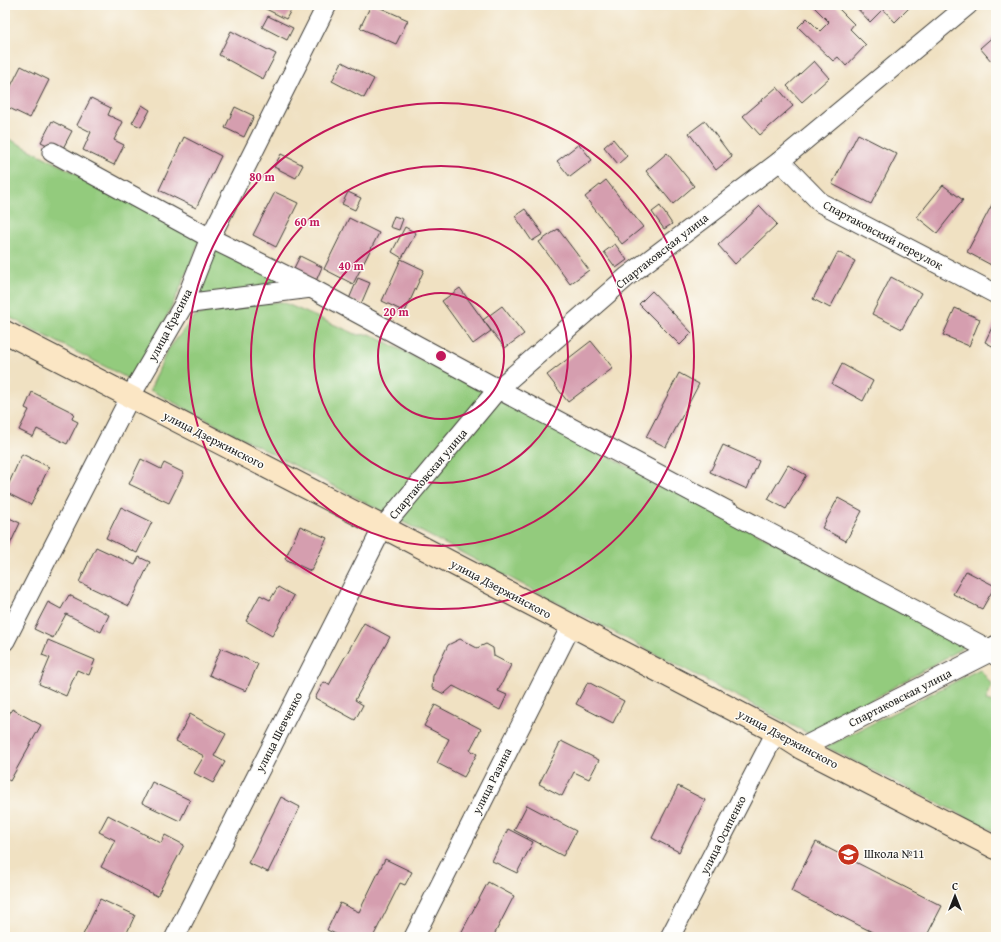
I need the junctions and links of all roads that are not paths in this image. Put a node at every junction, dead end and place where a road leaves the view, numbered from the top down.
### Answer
1 (326, 5) edge
2 (968, 5) edge
3 (52, 152) dead end
4 (780, 161) junction
5 (210, 238) junction
6 (311, 288) junction
7 (996, 294) edge
8 (184, 304) junction
9 (5, 332) edge
10 (498, 389) junction
11 (130, 397) junction
12 (384, 527) junction
13 (571, 626) junction
14 (5, 641) edge
15 (995, 651) edge
16 (776, 732) junction
17 (801, 748) junction
18 (996, 848) edge
19 (175, 937) edge
20 (414, 937) edge
21 (670, 937) edge

1 - 5 street, улица Красина
2 - 4 street, Спартаковская улица
3 - 5 street
4 - 7 street, Спартаковский переулок
4 - 10 street, Спартаковская улица
5 - 6 street
5 - 8 street, улица Красина
6 - 8 street
6 - 10 street
8 - 11 street, улица Красина
9 - 11 street, улица Дзержинского
10 - 12 street, Спартаковская улица
10 - 15 street
11 - 12 street, улица Дзержинского
11 - 14 street, улица Красина
12 - 13 street, улица Дзержинского
12 - 19 street, улица Шевченко
13 - 16 street, улица Дзержинского
13 - 20 street, улица Разина
15 - 17 street, Спартаковская улица
16 - 17 street, улица Дзержинского
16 - 21 street, улица Осипенко
17 - 18 street, улица Дзержинского

